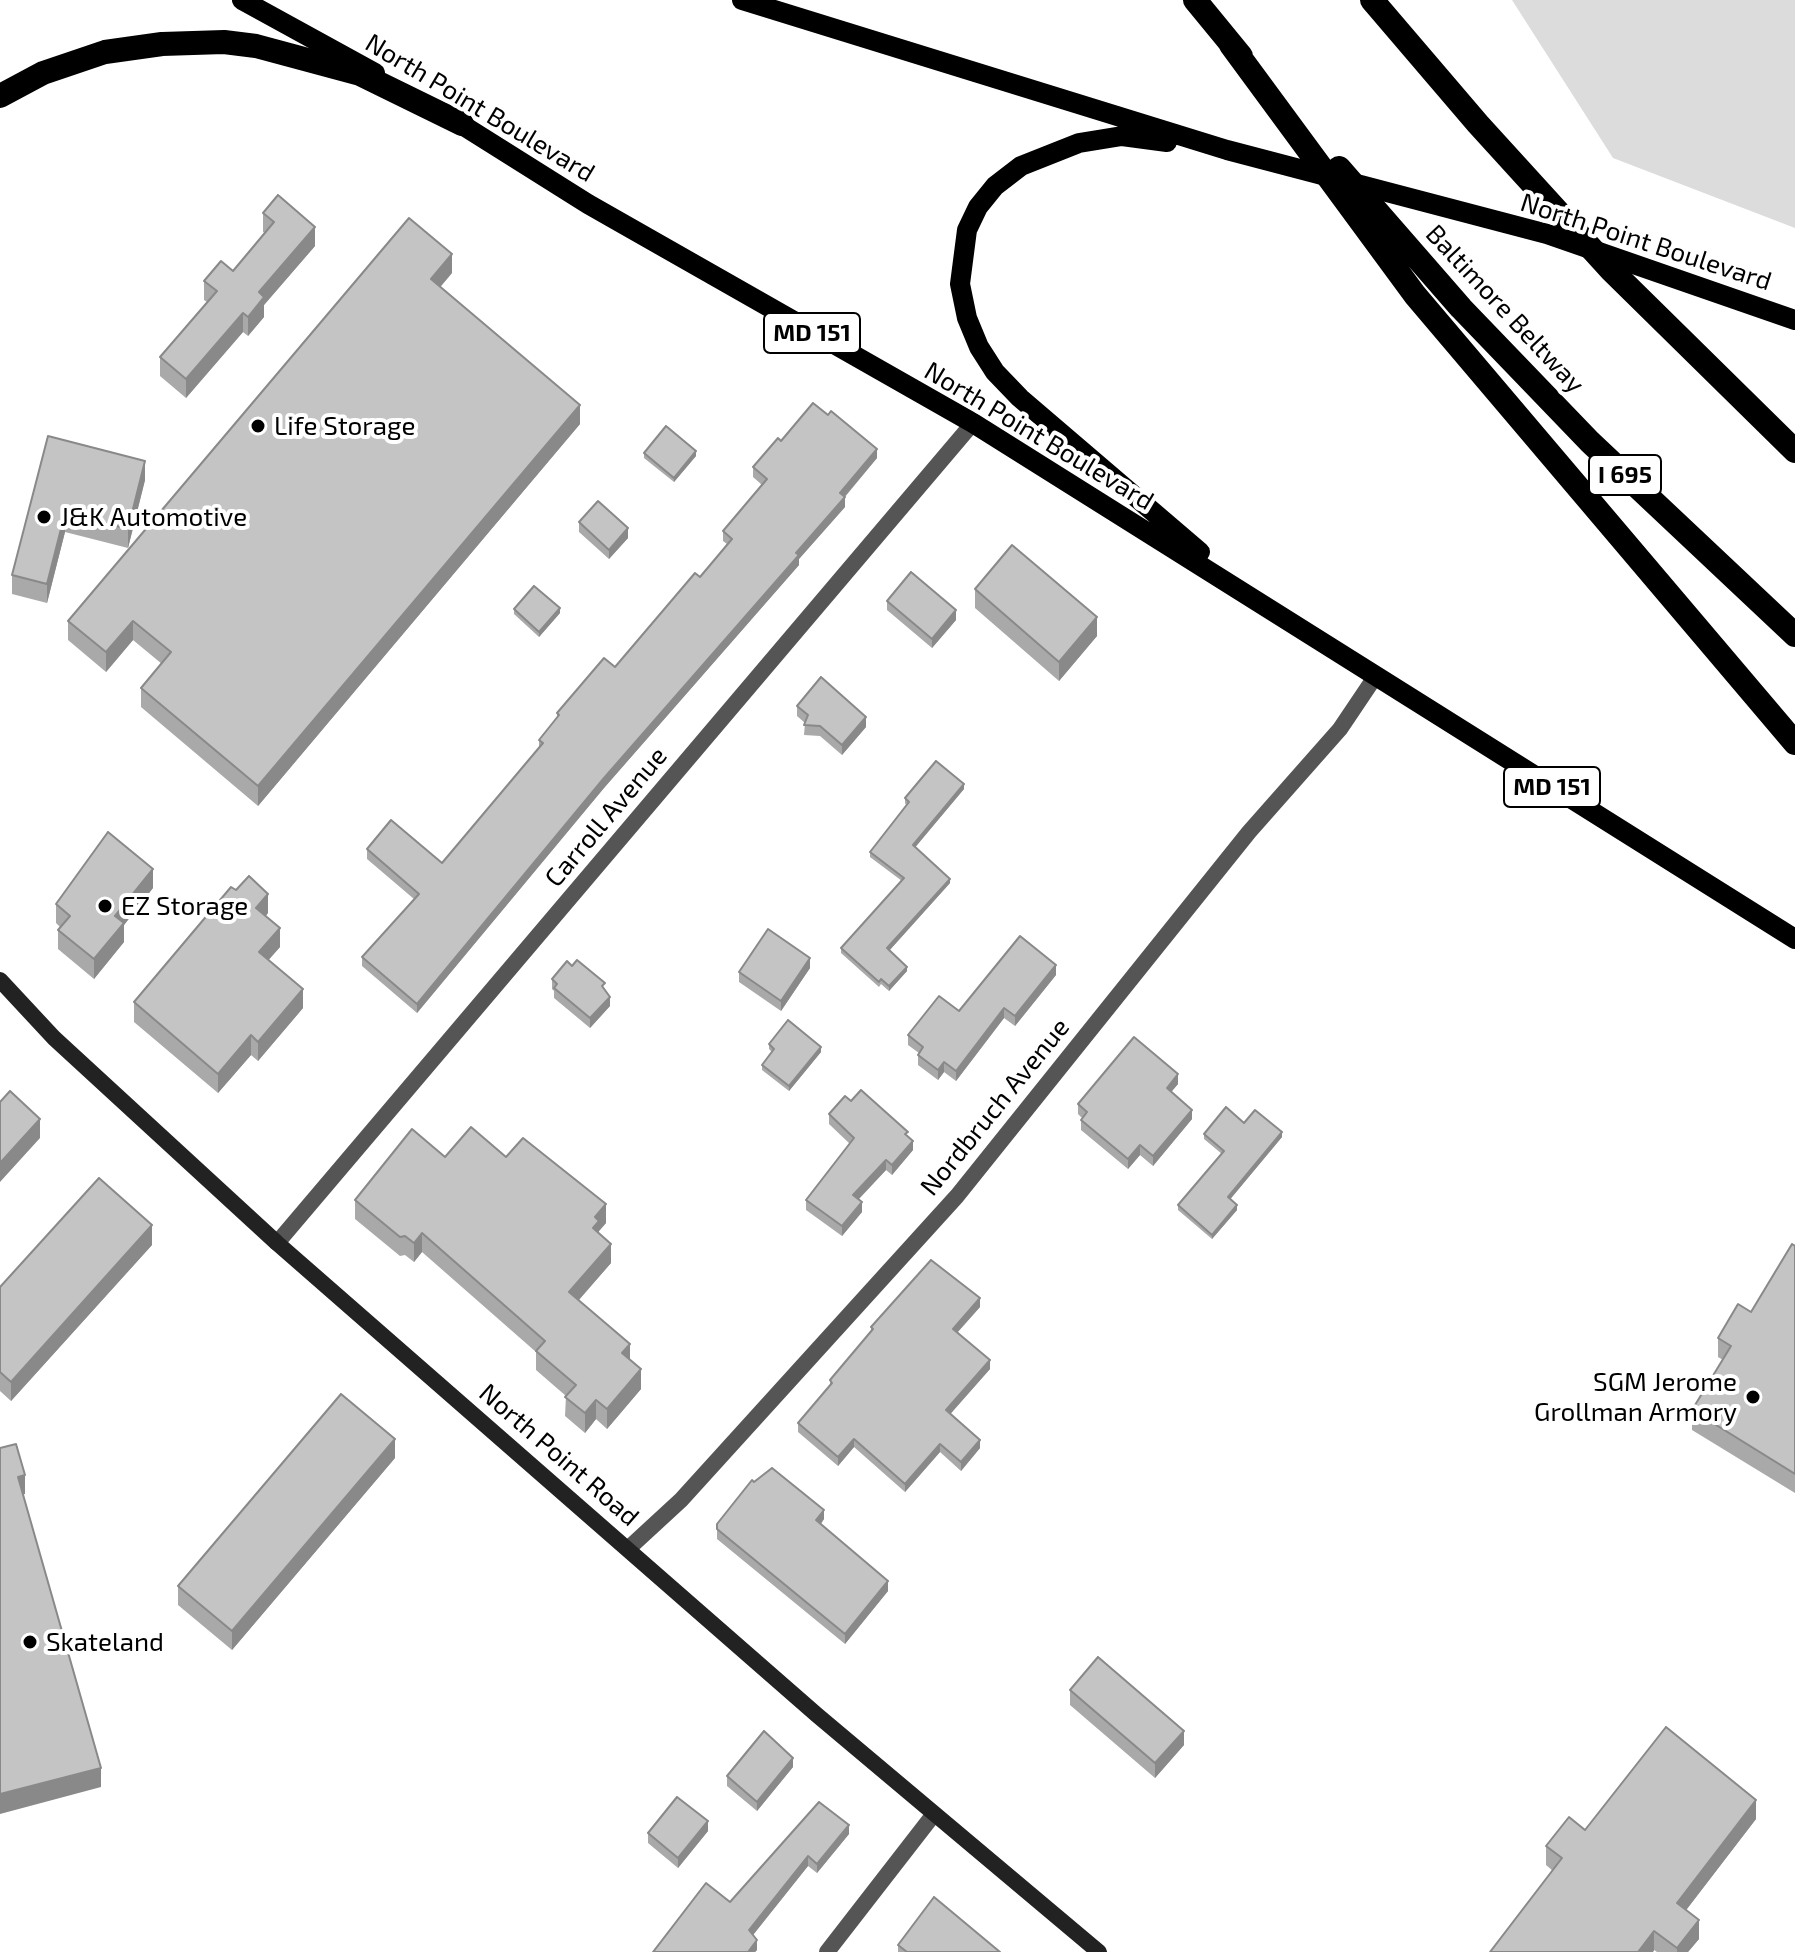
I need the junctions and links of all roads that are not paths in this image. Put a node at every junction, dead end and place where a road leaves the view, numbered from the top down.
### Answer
1 (242, 0) edge
2 (742, 0) edge
3 (1195, 0) edge
4 (1372, 0) edge
5 (1231, 45) junction
6 (0, 96) edge
7 (462, 124) junction
8 (1227, 150) junction
9 (1795, 320) edge
10 (1716, 375) junction
11 (973, 423) junction
12 (1795, 442) edge
13 (1795, 451) edge
14 (1251, 596) junction
15 (1795, 635) edge
16 (1375, 677) junction
17 (1795, 743) edge
18 (1795, 939) edge
19 (0, 980) edge
20 (277, 1243) junction
21 (630, 1547) junction
22 (934, 1814) junction
23 (827, 1952) edge
24 (1099, 1952) edge

1 - 7 main road, North Point Boulevard / MD 151
2 - 8 main road, North Point Boulevard
3 - 5 highway, Baltimore Beltway / I 695
4 - 10 highway
5 - 15 highway, Baltimore Beltway / I 695
5 - 17 highway
6 - 7 highway
7 - 11 main road, North Point Boulevard / MD 151
8 - 9 main road, North Point Boulevard
8 - 14 main road
10 - 12 highway
10 - 13 highway
11 - 14 main road, North Point Boulevard / MD 151
11 - 20 street, Carroll Avenue
14 - 16 main road, North Point Boulevard / MD 151
16 - 18 main road, North Point Boulevard / MD 151
16 - 21 street, Nordbruch Avenue
19 - 20 street, North Point Road
20 - 21 street, North Point Road
21 - 22 street, North Point Road
22 - 23 street
22 - 24 street, North Point Road

